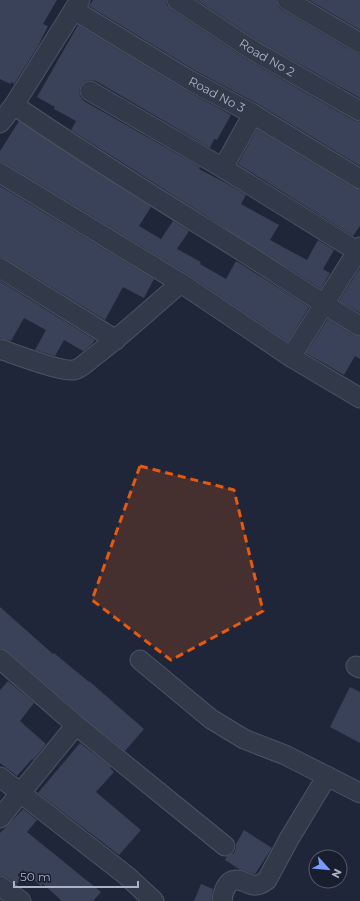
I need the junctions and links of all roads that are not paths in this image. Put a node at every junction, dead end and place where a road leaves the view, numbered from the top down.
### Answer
1 (177, 0) edge
2 (287, 0) edge
3 (77, 5) edge
4 (360, 43) edge
5 (90, 92) dead end
6 (14, 105) junction
7 (360, 111) edge
8 (253, 114) junction
9 (0, 123) edge
10 (223, 168) junction
11 (0, 173) edge
12 (360, 179) edge
13 (359, 251) edge
14 (0, 268) edge
15 (181, 283) junction
16 (324, 305) junction
17 (360, 326) edge
18 (116, 340) junction
19 (0, 349) edge
20 (291, 357) junction
21 (360, 398) edge
22 (0, 659) edge
23 (140, 660) dead end
24 (76, 725) junction
25 (327, 776) junction
26 (0, 777) edge
27 (360, 793) edge
28 (20, 794) junction
29 (0, 818) edge
30 (225, 846) dead end
31 (0, 886) edge
32 (21, 901) edge
33 (154, 901) edge
34 (222, 901) edge

1 - 7 street, Road No 2
2 - 4 street
3 - 6 street
3 - 8 street, Road No 3
5 - 10 street
6 - 9 street
6 - 16 street
8 - 10 street
8 - 12 street, Road No 3
10 - 13 street
11 - 15 street
13 - 16 street
14 - 18 street
15 - 18 street
15 - 20 street
16 - 17 street
16 - 20 street
18 - 19 street
20 - 21 street
22 - 24 street
23 - 25 street
24 - 28 street
24 - 30 street
25 - 27 street
25 - 34 street
26 - 28 street
28 - 29 street
28 - 33 street
31 - 32 street

